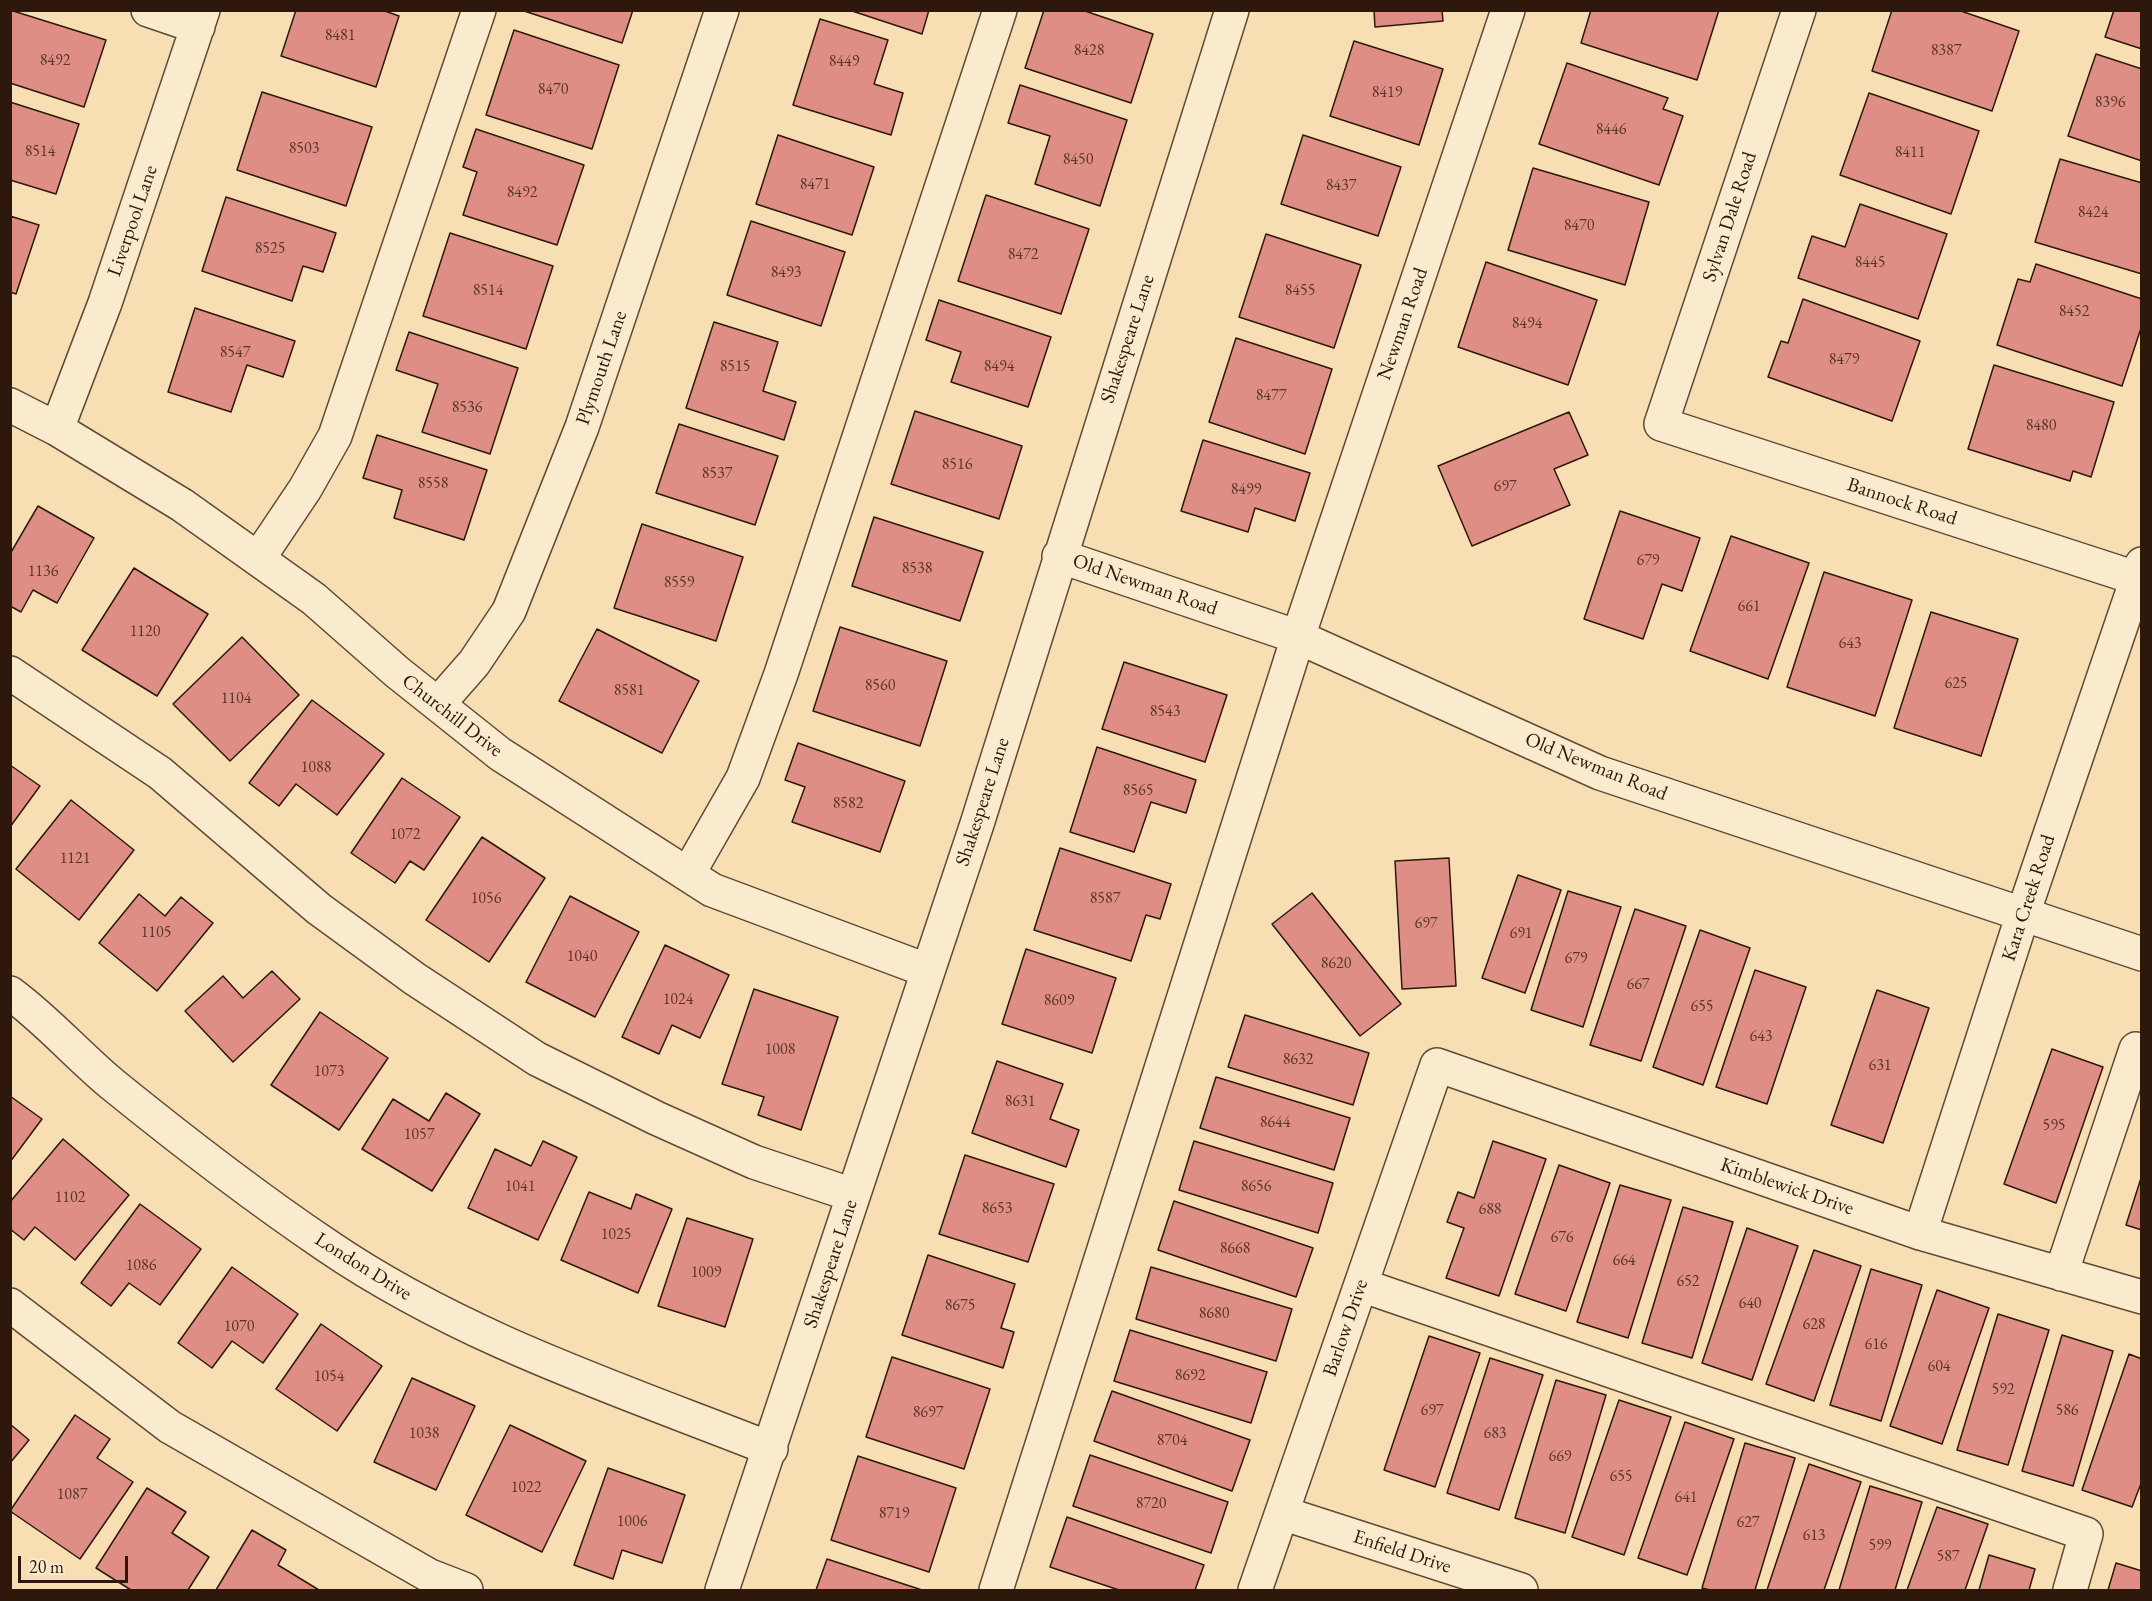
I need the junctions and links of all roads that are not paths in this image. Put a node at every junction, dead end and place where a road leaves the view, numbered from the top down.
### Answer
1 (148, 10) edge
2 (479, 10) edge
3 (722, 10) edge
4 (1000, 10) edge
5 (1232, 10) edge
6 (1508, 10) edge
7 (1799, 10) edge
8 (201, 19) edge
9 (10, 405) edge
10 (1661, 424) joint
11 (57, 429) junction
12 (1059, 556) junction
13 (258, 559) junction
14 (2140, 574) edge
15 (1298, 637) junction
16 (10, 673) edge
17 (438, 704) junction
18 (688, 874) junction
19 (2023, 914) junction
20 (2142, 954) edge
21 (926, 970) junction
22 (10, 993) edge
23 (2142, 1051) edge
24 (1437, 1065) joint
25 (853, 1195) junction
26 (1920, 1233) junction
27 (2061, 1274) junction
28 (1361, 1285) junction
29 (2142, 1297) edge
30 (10, 1305) edge
31 (771, 1449) junction
32 (1282, 1513) junction
33 (466, 1590) edge
34 (722, 1590) edge
35 (996, 1590) edge
36 (1255, 1590) edge
37 (1521, 1590) edge
38 (2070, 1590) edge

1 - 8 street
2 - 13 street
3 - 17 street, Plymouth Lane
4 - 18 street
5 - 12 street, Shakespeare Lane
6 - 15 street, Newman Road
7 - 10 street, Sylvan Dale Road
8 - 11 street, Liverpool Lane
9 - 11 street, Churchill Drive
10 - 14 street, Bannock Road
11 - 13 street, Churchill Drive
12 - 15 street, Old Newman Road
12 - 21 street, Shakespeare Lane
13 - 17 street, Churchill Drive
14 - 19 street, Kara Creek Road
15 - 19 street, Old Newman Road
15 - 35 street, Newman Road
16 - 25 street
17 - 18 street, Churchill Drive
18 - 21 street, Churchill Drive
19 - 20 street, Old Newman Road
19 - 26 street, Kara Creek Road
21 - 25 street, Shakespeare Lane
22 - 31 street, London Drive
23 - 27 street
24 - 26 street, Kimblewick Drive
24 - 28 street, Barlow Drive
25 - 31 street, Shakespeare Lane
26 - 27 street, Kimblewick Drive
27 - 29 street, Kimblewick Drive
28 - 32 street, Barlow Drive
28 - 38 street
30 - 33 street
31 - 34 street, Shakespeare Lane
32 - 36 street, Barlow Drive
32 - 37 street, Enfield Drive

